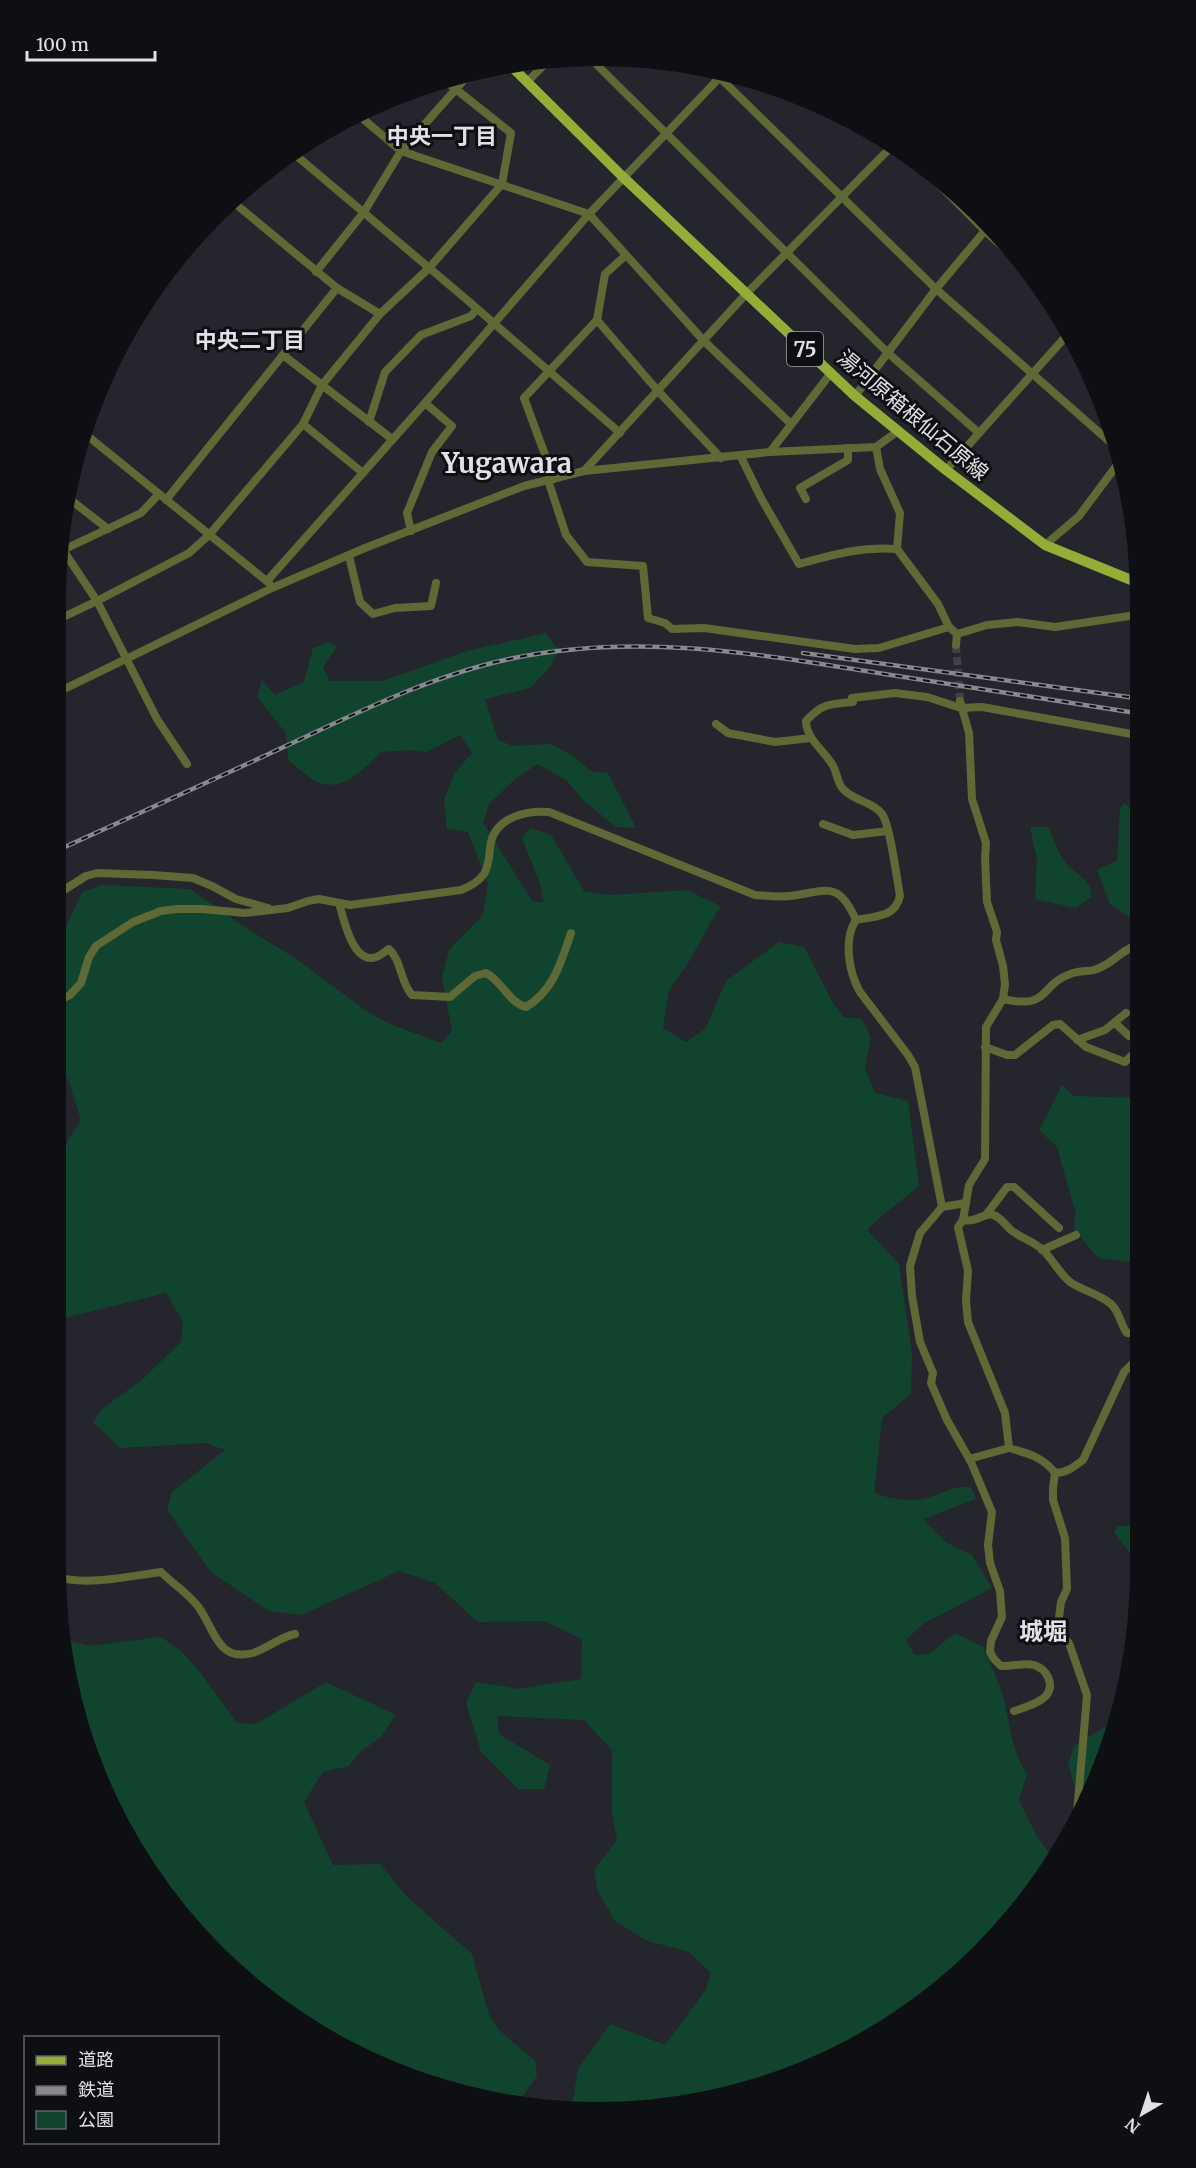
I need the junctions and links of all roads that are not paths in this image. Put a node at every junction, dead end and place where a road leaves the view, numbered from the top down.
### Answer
1 (598, 66) edge
2 (539, 70) edge
3 (518, 73) edge
4 (714, 79) edge
5 (527, 82) junction
6 (727, 82) edge
7 (460, 84) edge
8 (452, 87) edge
9 (455, 89) junction
10 (365, 120) edge
11 (665, 133) junction
12 (401, 151) junction
13 (887, 151) edge
14 (299, 158) edge
15 (623, 177) junction
16 (502, 184) junction
17 (842, 196) junction
18 (238, 206) edge
19 (364, 212) junction
20 (589, 214) junction
21 (983, 232) edge
22 (786, 252) junction
23 (626, 255) junction
24 (429, 268) junction
25 (316, 272) junction
26 (337, 288) junction
27 (936, 289) junction
28 (746, 294) junction
29 (477, 309) junction
30 (380, 314) junction
31 (597, 320) junction
32 (495, 324) junction
33 (1063, 340) edge
34 (704, 341) junction
35 (888, 353) junction
36 (283, 355) junction
37 (549, 371) junction
38 (831, 373) junction
39 (1032, 374) junction
40 (322, 385) junction
41 (658, 391) junction
42 (855, 396) junction
43 (425, 403) junction
44 (369, 422) junction
45 (303, 424) junction
46 (791, 424) junction
47 (898, 431) junction
48 (620, 433) junction
49 (979, 433) junction
50 (91, 438) edge
51 (1105, 438) edge
52 (392, 440) junction
53 (876, 447) junction
54 (848, 448) junction
55 (770, 452) junction
56 (740, 455) junction
57 (721, 458) junction
58 (1114, 469) edge
59 (946, 470) junction
60 (584, 471) junction
61 (363, 473) junction
62 (551, 479) junction
63 (163, 497) junction
64 (806, 500) dead end
65 (75, 502) edge
66 (108, 529) junction
67 (411, 531) junction
68 (209, 535) junction
69 (1045, 545) junction
70 (69, 546) edge
71 (897, 549) junction
72 (348, 556) junction
73 (68, 558) edge
74 (1129, 579) edge
75 (436, 583) dead end
76 (270, 584) junction
77 (97, 601) junction
78 (66, 616) edge
79 (1130, 616) edge
80 (949, 627) junction
81 (957, 634) junction
82 (957, 645) tunnel mouth
83 (125, 659) junction
84 (66, 688) edge
85 (853, 702) junction
86 (866, 702) dead end
87 (960, 705) junction
88 (716, 724) dead end
89 (1130, 734) edge
90 (811, 738) junction
91 (188, 764) dead end
92 (823, 824) dead end
93 (888, 831) junction
94 (66, 889) edge
95 (339, 903) junction
96 (274, 910) junction
97 (856, 920) junction
98 (571, 933) dead end
99 (1130, 948) edge
100 (66, 997) edge
101 (1003, 999) junction
102 (1126, 1013) dead end
103 (1115, 1023) junction
104 (1129, 1036) dead end
105 (1077, 1040) junction
106 (985, 1047) junction
107 (1130, 1057) edge
108 (966, 1203) junction
109 (942, 1207) junction
110 (986, 1215) junction
111 (963, 1220) junction
112 (1059, 1228) dead end
113 (1076, 1235) dead end
114 (1042, 1250) junction
115 (1130, 1333) edge
116 (1130, 1365) edge
117 (1009, 1448) junction
118 (969, 1459) junction
119 (1055, 1473) junction
120 (66, 1580) edge
121 (295, 1634) dead end
122 (1014, 1712) dead end
123 (1078, 1798) edge

1 - 11 street
2 - 5 street
3 - 5 main road, 湯河原箱根仙石原線 / 75
4 - 11 street
5 - 15 main road, 湯河原箱根仙石原線 / 75
6 - 17 street
7 - 9 street
8 - 9 street
9 - 12 street
9 - 16 street
10 - 12 street
11 - 15 street
11 - 22 street
12 - 16 street
12 - 19 street
13 - 17 street
14 - 19 street
15 - 20 street
15 - 28 main road, 湯河原箱根仙石原線 / 75
16 - 20 street
16 - 24 street
17 - 22 street
17 - 27 street
18 - 25 street
19 - 24 street
19 - 25 street
20 - 23 street
20 - 32 street
21 - 27 street
22 - 28 street
22 - 35 street
23 - 31 street
23 - 34 street
24 - 29 street
24 - 30 street
25 - 26 street
26 - 30 street
26 - 36 street
27 - 35 street
27 - 39 street
28 - 34 street
28 - 38 main road, 湯河原箱根仙石原線 / 75
29 - 32 street
29 - 44 street
30 - 40 street
31 - 37 street
31 - 41 street
32 - 37 street
32 - 43 street
33 - 39 street
34 - 41 street
34 - 46 street
35 - 42 street
35 - 49 street
36 - 40 street
36 - 63 street
37 - 48 street
37 - 62 street
38 - 42 main road, 湯河原箱根仙石原線 / 75
38 - 46 street
39 - 49 street
39 - 51 street
40 - 44 street
40 - 45 street
41 - 48 street
41 - 57 street
42 - 47 main road, 湯河原箱根仙石原線 / 75
43 - 52 street
43 - 67 street
44 - 52 street
45 - 61 street
45 - 68 street
46 - 55 street
47 - 53 street
47 - 59 main road, 湯河原箱根仙石原線 / 75
48 - 60 street
49 - 59 street
50 - 63 street
52 - 61 street
53 - 54 street
53 - 71 street
54 - 55 street
54 - 64 street
55 - 56 street
56 - 57 street
56 - 71 street
57 - 60 street
58 - 69 street
59 - 69 main road, 湯河原箱根仙石原線 / 75
60 - 62 street
61 - 76 street
62 - 67 street
62 - 80 street
63 - 66 street
63 - 68 street
65 - 66 street
66 - 70 street
67 - 72 street
68 - 76 street
68 - 77 street
69 - 74 main road, 湯河原箱根仙石原線 / 75
71 - 80 street
72 - 75 street
72 - 76 street
73 - 77 street
76 - 83 street
77 - 78 street
77 - 83 street
79 - 81 street
80 - 81 street
81 - 82 street
83 - 84 street
83 - 91 street
85 - 86 street
85 - 87 street
85 - 90 street
87 - 89 street
87 - 101 street
88 - 90 street
90 - 93 street
92 - 93 street
93 - 97 street
94 - 96 street
95 - 96 street
95 - 97 street
95 - 98 street
96 - 100 street
97 - 109 street
99 - 101 street
101 - 106 street
102 - 103 street
103 - 104 street
103 - 105 street
105 - 106 street
105 - 107 street
106 - 108 street
108 - 109 street
108 - 111 street
109 - 118 street
110 - 111 street
110 - 112 street
110 - 114 street
111 - 117 street
113 - 114 street
114 - 115 street
116 - 119 street
117 - 118 street
117 - 119 street
118 - 122 street
119 - 123 street
120 - 121 street

